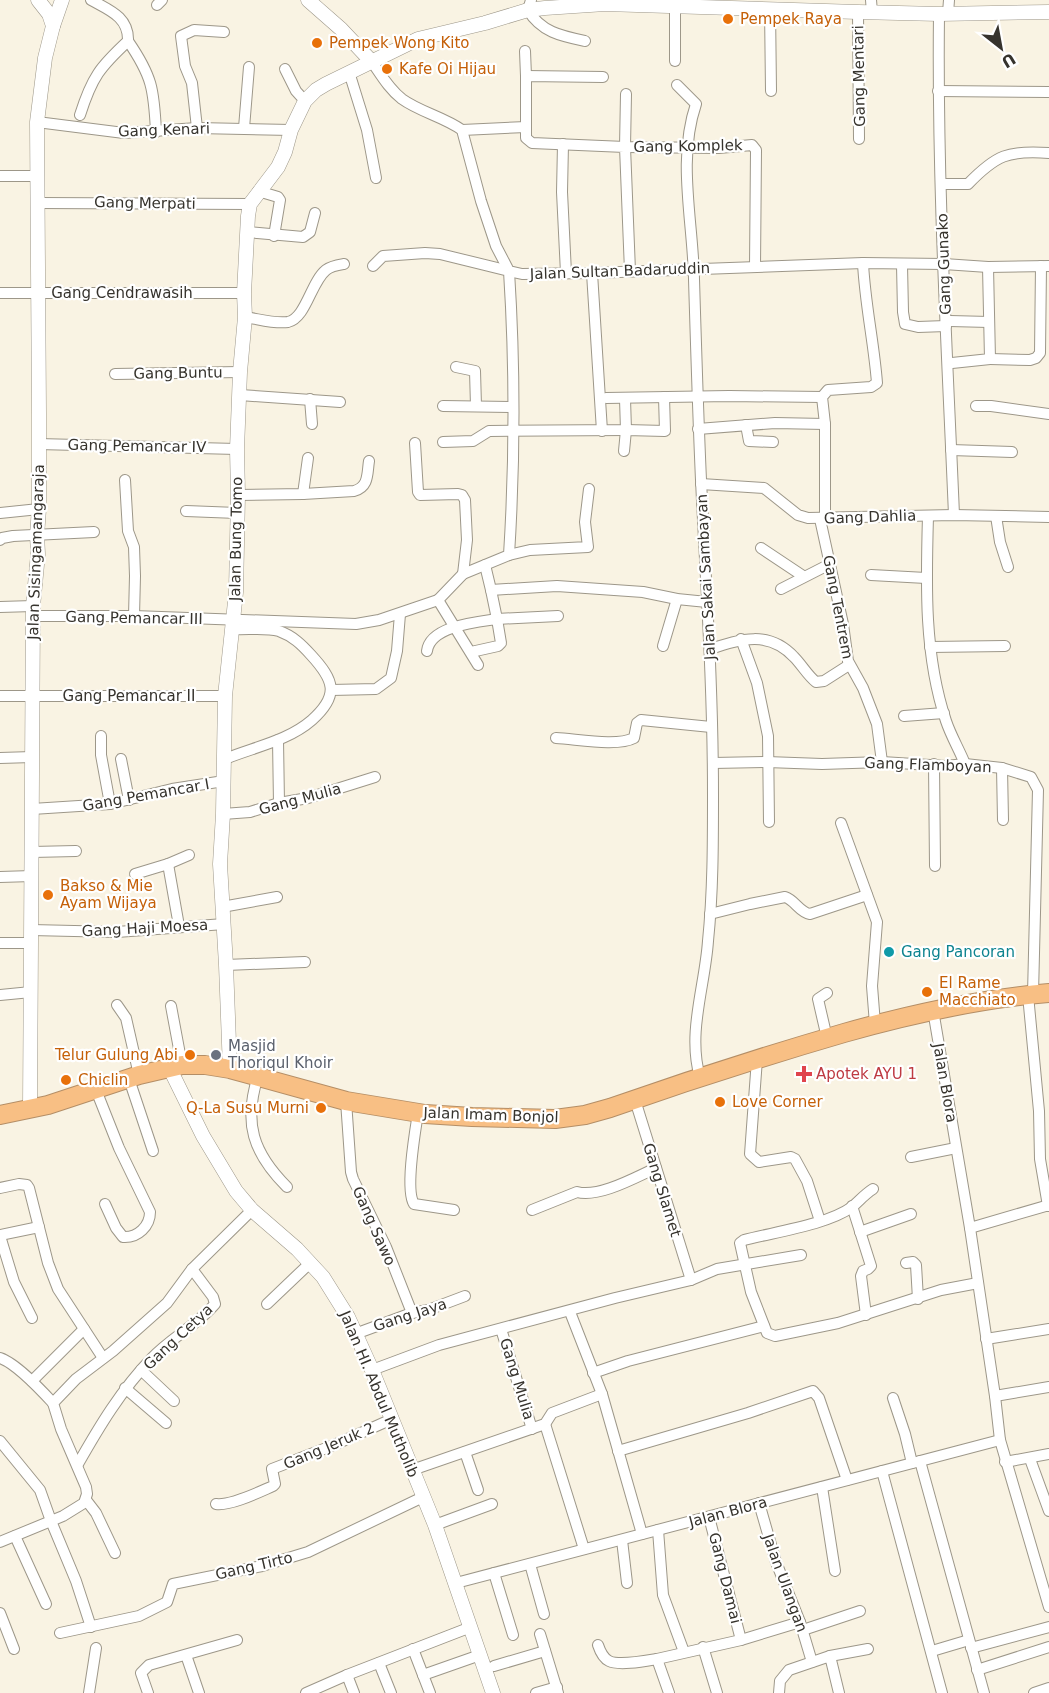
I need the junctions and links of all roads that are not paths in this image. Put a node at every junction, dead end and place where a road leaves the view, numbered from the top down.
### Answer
1 (38, 0) edge
2 (62, 0) edge
3 (91, 0) edge
4 (308, 0) edge
5 (670, 3) edge
6 (753, 4) edge
7 (529, 5) edge
8 (1027, 6) edge
9 (771, 8) junction
10 (867, 8) edge
11 (945, 9) edge
12 (1049, 12) edge
13 (53, 26) junction
14 (224, 32) dead end
15 (128, 40) junction
16 (585, 41) dead end
17 (525, 51) dead end
18 (675, 61) dead end
19 (372, 62) junction
20 (249, 67) dead end
21 (285, 69) dead end
22 (349, 72) junction
23 (526, 76) junction
24 (603, 77) dead end
25 (677, 85) dead end
26 (771, 91) dead end
27 (938, 91) junction
28 (1049, 93) edge
29 (626, 94) dead end
30 (305, 101) junction
31 (80, 115) dead end
32 (37, 122) junction
33 (526, 127) junction
34 (197, 128) junction
35 (244, 128) junction
36 (291, 130) junction
37 (462, 130) junction
38 (156, 132) junction
39 (859, 139) dead end
40 (563, 144) junction
41 (625, 147) junction
42 (687, 148) junction
43 (1049, 153) edge
44 (0, 176) edge
45 (38, 176) junction
46 (376, 178) dead end
47 (941, 184) junction
48 (258, 191) junction
49 (39, 203) junction
50 (250, 204) junction
51 (315, 213) dead end
52 (247, 232) junction
53 (274, 236) junction
54 (863, 263) junction
55 (344, 264) dead end
56 (944, 264) junction
57 (902, 265) junction
58 (373, 266) dead end
59 (1045, 266) edge
60 (755, 267) junction
61 (988, 267) junction
62 (694, 268) junction
63 (509, 271) junction
64 (630, 271) junction
65 (566, 273) junction
66 (592, 273) junction
67 (0, 293) edge
68 (39, 293) junction
69 (244, 293) junction
70 (245, 316) junction
71 (988, 322) junction
72 (948, 323) junction
73 (990, 359) junction
74 (952, 363) dead end
75 (456, 367) dead end
76 (240, 372) junction
77 (115, 374) dead end
78 (240, 395) junction
79 (822, 397) junction
80 (606, 398) dead end
81 (664, 398) junction
82 (698, 398) junction
83 (310, 399) junction
84 (626, 399) junction
85 (340, 402) dead end
86 (443, 406) dead end
87 (476, 406) junction
88 (976, 406) dead end
89 (513, 407) junction
90 (1049, 414) edge
91 (312, 424) dead end
92 (825, 424) junction
93 (746, 425) junction
94 (698, 429) junction
95 (626, 430) junction
96 (514, 431) junction
97 (602, 431) junction
98 (443, 442) dead end
99 (773, 442) dead end
100 (415, 443) dead end
101 (38, 444) junction
102 (237, 449) junction
103 (951, 450) junction
104 (624, 451) dead end
105 (1012, 452) dead end
106 (308, 458) dead end
107 (369, 461) dead end
108 (125, 480) dead end
109 (701, 484) junction
110 (589, 489) dead end
111 (303, 494) junction
112 (238, 495) junction
113 (39, 509) junction
114 (186, 511) dead end
115 (0, 513) edge
116 (237, 513) junction
117 (954, 515) junction
118 (928, 516) junction
119 (996, 516) junction
120 (1049, 517) edge
121 (822, 519) junction
122 (94, 532) dead end
123 (36, 535) junction
124 (0, 540) edge
125 (761, 548) dead end
126 (509, 555) junction
127 (830, 564) junction
128 (485, 565) junction
129 (1008, 567) dead end
130 (463, 574) junction
131 (871, 575) dead end
132 (803, 576) junction
133 (926, 578) junction
134 (781, 589) dead end
135 (491, 590) junction
136 (677, 599) junction
137 (438, 600) junction
138 (706, 602) junction
139 (0, 607) edge
140 (33, 611) junction
141 (400, 614) junction
142 (134, 616) junction
143 (558, 616) dead end
144 (497, 619) junction
145 (234, 625) junction
146 (454, 626) junction
147 (741, 639) junction
148 (663, 646) dead end
149 (1005, 646) dead end
150 (930, 647) junction
151 (710, 649) junction
152 (427, 651) dead end
153 (471, 652) junction
154 (478, 665) dead end
155 (849, 665) junction
156 (331, 690) junction
157 (33, 695) junction
158 (0, 696) edge
159 (225, 696) junction
160 (944, 713) junction
161 (904, 716) dead end
162 (711, 727) junction
163 (101, 736) dead end
164 (556, 738) dead end
165 (278, 740) junction
166 (32, 757) junction
167 (0, 758) edge
168 (121, 759) dead end
169 (225, 759) junction
170 (768, 762) junction
171 (882, 762) junction
172 (713, 763) junction
173 (934, 764) junction
174 (965, 764) junction
175 (1002, 768) junction
176 (375, 777) dead end
177 (224, 781) junction
178 (129, 800) junction
179 (279, 803) junction
180 (110, 804) junction
181 (32, 809) junction
182 (223, 814) junction
183 (1003, 820) dead end
184 (769, 822) dead end
185 (841, 823) dead end
186 (76, 851) dead end
187 (32, 852) junction
188 (189, 855) dead end
189 (168, 864) junction
190 (934, 866) dead end
191 (135, 874) dead end
192 (32, 876) junction
193 (0, 877) edge
194 (867, 895) junction
195 (277, 897) dead end
196 (222, 907) junction
197 (710, 914) junction
198 (224, 924) junction
199 (179, 926) junction
200 (31, 936) junction
201 (0, 943) edge
202 (305, 962) dead end
203 (226, 965) junction
204 (31, 992) junction
205 (827, 993) dead end
206 (1037, 994) edge
207 (0, 995) edge
208 (117, 1005) dead end
209 (171, 1006) dead end
210 (933, 1010) junction
211 (875, 1024) junction
212 (827, 1038) junction
213 (757, 1059) junction
214 (176, 1066) junction
215 (230, 1069) junction
216 (258, 1076) junction
217 (134, 1077) junction
218 (700, 1077) junction
219 (96, 1090) junction
220 (634, 1100) junction
221 (346, 1101) junction
222 (30, 1110) junction
223 (1044, 1111) edge
224 (418, 1113) junction
225 (0, 1115) edge
226 (956, 1148) junction
227 (153, 1151) dead end
228 (911, 1157) dead end
229 (656, 1168) junction
230 (287, 1187) dead end
231 (0, 1188) edge
232 (873, 1189) dead end
233 (105, 1204) dead end
234 (1048, 1205) edge
235 (852, 1206) junction
236 (252, 1210) junction
237 (454, 1210) dead end
238 (532, 1210) dead end
239 (911, 1214) dead end
240 (820, 1221) junction
241 (39, 1227) junction
242 (970, 1228) junction
243 (860, 1232) junction
244 (0, 1235) edge
245 (801, 1255) dead end
246 (310, 1263) junction
247 (743, 1263) junction
248 (906, 1263) dead end
249 (192, 1269) junction
250 (691, 1281) junction
251 (978, 1283) junction
252 (465, 1296) dead end
253 (918, 1299) junction
254 (267, 1304) dead end
255 (570, 1312) junction
256 (412, 1313) junction
257 (866, 1315) junction
258 (32, 1318) dead end
259 (764, 1326) junction
260 (84, 1329) junction
261 (501, 1329) junction
262 (1049, 1329) edge
263 (355, 1334) junction
264 (986, 1339) junction
265 (0, 1358) edge
266 (103, 1358) junction
267 (141, 1370) junction
268 (372, 1370) junction
269 (593, 1373) junction
270 (32, 1381) junction
271 (1049, 1387) edge
272 (125, 1388) junction
273 (602, 1394) junction
274 (995, 1396) junction
275 (892, 1398) dead end
276 (174, 1401) dead end
277 (53, 1403) junction
278 (392, 1419) junction
279 (166, 1423) dead end
280 (544, 1424) junction
281 (532, 1428) junction
282 (1000, 1440) junction
283 (0, 1441) edge
284 (618, 1450) junction
285 (465, 1452) junction
286 (1049, 1454) edge
287 (1030, 1459) junction
288 (916, 1462) junction
289 (1005, 1462) junction
290 (78, 1464) junction
291 (412, 1470) junction
292 (882, 1471) junction
293 (848, 1480) junction
294 (822, 1487) junction
295 (478, 1490) dead end
296 (423, 1497) junction
297 (86, 1500) junction
298 (759, 1503) junction
299 (216, 1504) dead end
300 (492, 1504) dead end
301 (1049, 1511) edge
302 (709, 1516) junction
303 (51, 1521) junction
304 (435, 1525) junction
305 (658, 1530) junction
306 (642, 1534) junction
307 (15, 1536) junction
308 (622, 1540) junction
309 (0, 1542) edge
310 (584, 1550) junction
311 (115, 1553) dead end
312 (530, 1564) junction
313 (835, 1571) dead end
314 (494, 1573) junction
315 (456, 1583) junction
316 (627, 1583) dead end
317 (46, 1604) dead end
318 (1049, 1607) edge
319 (860, 1611) dead end
320 (0, 1613) edge
321 (544, 1614) dead end
322 (802, 1626) junction
323 (91, 1627) junction
324 (471, 1627) junction
325 (1049, 1627) edge
326 (60, 1633) dead end
327 (540, 1634) dead end
328 (513, 1635) dead end
329 (237, 1640) dead end
330 (741, 1640) junction
331 (970, 1644) junction
332 (598, 1646) dead end
333 (703, 1647) junction
334 (1049, 1647) edge
335 (96, 1648) dead end
336 (868, 1648) dead end
337 (14, 1649) dead end
338 (413, 1649) junction
339 (545, 1651) junction
340 (932, 1651) junction
341 (684, 1652) junction
342 (480, 1654) junction
343 (186, 1655) junction
344 (830, 1656) junction
345 (657, 1659) junction
346 (812, 1662) junction
347 (379, 1663) junction
348 (494, 1666) dead end
349 (977, 1670) junction
350 (347, 1675) junction
351 (423, 1676) junction
352 (1049, 1688) edge
353 (557, 1690) edge
354 (311, 1692) edge
355 (89, 1693) edge
356 (148, 1693) edge
357 (199, 1693) edge
358 (354, 1693) edge
359 (391, 1693) edge
360 (430, 1693) edge
361 (493, 1693) edge
362 (536, 1693) edge
363 (669, 1693) edge
364 (717, 1693) edge
365 (779, 1693) edge
366 (839, 1693) edge
367 (942, 1693) edge
368 (984, 1693) edge
369 (1034, 1693) edge

1 - 13 street
2 - 13 street
3 - 15 street
4 - 19 street
5 - 6 street, Jalan Bung Tomo
5 - 7 street, Jalan Bung Tomo
5 - 18 street
6 - 9 street, Jalan Bung Tomo
7 - 16 street
7 - 19 street, Jalan Bung Tomo
8 - 11 street, Jalan Bung Tomo
8 - 12 street, Jalan Bung Tomo
9 - 10 street, Jalan Bung Tomo
9 - 26 street
10 - 11 street, Jalan Bung Tomo
10 - 39 street, Gang Mentari
11 - 27 street, Gang Gunako
13 - 32 street, Jalan Sisingamangaraja
14 - 34 street
15 - 31 street
15 - 38 street
17 - 23 street
19 - 22 street, Jalan Bung Tomo
19 - 37 street
20 - 35 street
21 - 30 street
22 - 30 street, Jalan Bung Tomo
22 - 46 street
23 - 24 street
23 - 33 street
25 - 42 street, Jalan Sakai Sambayan
27 - 28 street
27 - 47 street, Gang Gunako
29 - 41 street, Gang Komplek
30 - 36 street, Jalan Bung Tomo
32 - 38 street, Gang Kenari
32 - 45 street, Jalan Sisingamangaraja
33 - 37 street
33 - 40 street
34 - 35 street, Gang Kenari
34 - 38 street, Gang Kenari
35 - 36 street, Gang Kenari
36 - 48 street, Jalan Bung Tomo
37 - 63 street, Jalan Sultan Badaruddin
40 - 41 street
40 - 65 street
41 - 42 street, Gang Komplek
41 - 64 street
42 - 60 street, Gang Komplek
42 - 62 street, Jalan Sakai Sambayan
43 - 47 street
44 - 45 street
45 - 49 street, Jalan Sisingamangaraja
47 - 56 street, Gang Gunako
48 - 50 street, Jalan Bung Tomo
48 - 53 street
49 - 50 street, Gang Merpati
49 - 68 street, Jalan Sisingamangaraja
50 - 52 street, Jalan Bung Tomo
51 - 53 street
52 - 53 street
52 - 69 street, Jalan Bung Tomo
54 - 57 street, Jalan Sultan Badaruddin
54 - 60 street, Jalan Sultan Badaruddin
54 - 79 street
55 - 70 street
56 - 57 street, Jalan Sultan Badaruddin
56 - 61 street, Jalan Sultan Badaruddin
56 - 72 street, Gang Gunako
57 - 72 street
58 - 63 street
59 - 61 street, Jalan Sultan Badaruddin
59 - 73 street
60 - 62 street, Jalan Sultan Badaruddin
61 - 71 street
62 - 64 street, Jalan Sultan Badaruddin
62 - 82 street, Jalan Sakai Sambayan
63 - 65 street, Jalan Sultan Badaruddin
63 - 89 street
64 - 66 street, Jalan Sultan Badaruddin
65 - 66 street, Jalan Sultan Badaruddin
66 - 97 street
67 - 68 street, Gang Cendrawasih
68 - 69 street, Gang Cendrawasih
68 - 101 street, Jalan Sisingamangaraja
69 - 70 street, Jalan Bung Tomo
70 - 76 street, Jalan Bung Tomo
71 - 72 street
71 - 73 street
72 - 103 street, Gang Gunako
73 - 74 street
75 - 87 street
76 - 77 street, Gang Buntu
76 - 78 street, Jalan Bung Tomo
78 - 83 street
78 - 102 street, Jalan Bung Tomo
79 - 82 street
79 - 92 street, Gang Tentrem
80 - 84 street
81 - 82 street
81 - 84 street
81 - 95 street
82 - 94 street, Jalan Sakai Sambayan
83 - 85 street
83 - 91 street
84 - 95 street
86 - 87 street
87 - 89 street
88 - 90 street
89 - 96 street
92 - 93 street
92 - 121 street, Gang Tentrem
93 - 94 street
93 - 99 street
94 - 109 street, Jalan Sakai Sambayan
95 - 97 street
95 - 104 street
96 - 97 street
96 - 98 street
96 - 126 street
100 - 130 street
101 - 102 street, Gang Pemancar IV
101 - 113 street, Jalan Sisingamangaraja
102 - 112 street, Jalan Bung Tomo
103 - 105 street
103 - 117 street, Gang Gunako
106 - 111 street
107 - 111 street
108 - 142 street
109 - 121 street, Gang Dahlia
109 - 138 street, Jalan Sakai Sambayan
110 - 126 street
111 - 112 street
112 - 116 street, Jalan Bung Tomo
113 - 115 street
113 - 123 street, Jalan Sisingamangaraja
114 - 116 street
116 - 145 street, Jalan Bung Tomo
117 - 118 street, Gang Dahlia
117 - 119 street, Gang Dahlia
118 - 121 street, Gang Dahlia
118 - 133 street
119 - 120 street, Gang Dahlia
119 - 129 street
121 - 127 street, Gang Tentrem
122 - 123 street
123 - 124 street
123 - 140 street, Jalan Sisingamangaraja
125 - 132 street
126 - 128 street
127 - 132 street
127 - 155 street, Gang Tentrem
128 - 130 street
128 - 135 street
130 - 137 street
131 - 133 street
132 - 134 street
133 - 150 street
135 - 136 street
135 - 144 street
136 - 138 street
136 - 148 street
137 - 141 street
137 - 146 street
138 - 151 street, Jalan Sakai Sambayan
139 - 140 street, Gang Pemancar III
140 - 142 street, Gang Pemancar III
140 - 157 street, Jalan Sisingamangaraja
141 - 145 street
141 - 156 street
142 - 145 street, Gang Pemancar III
143 - 144 street
144 - 146 street
144 - 153 street
145 - 156 street
145 - 159 street, Jalan Bung Tomo
146 - 152 street
146 - 153 street
147 - 151 street
147 - 155 street
147 - 170 street
149 - 150 street
150 - 160 street
151 - 162 street, Jalan Sakai Sambayan
153 - 154 street
155 - 171 street, Gang Tentrem
156 - 165 street
157 - 158 street, Gang Pemancar II
157 - 159 street, Gang Pemancar II
157 - 166 street, Jalan Sisingamangaraja
159 - 169 street, Jalan Bung Tomo
160 - 161 street
160 - 174 street
162 - 164 street
162 - 172 street, Jalan Sakai Sambayan
163 - 180 street
165 - 169 street
165 - 179 street
166 - 167 street
166 - 181 street, Jalan Sisingamangaraja
168 - 178 street
169 - 177 street, Jalan Bung Tomo
170 - 171 street, Gang Flamboyan
170 - 172 street, Gang Flamboyan
170 - 184 street
171 - 173 street, Gang Flamboyan
172 - 197 street, Jalan Sakai Sambayan
173 - 174 street, Gang Flamboyan
173 - 190 street
174 - 175 street, Gang Flamboyan
175 - 183 street
175 - 206 street, Gang Flamboyan
176 - 179 street, Gang Mulia
177 - 178 street, Gang Pemancar I
177 - 182 street, Jalan Bung Tomo
178 - 180 street, Gang Pemancar I
179 - 182 street, Gang Mulia
180 - 181 street, Gang Pemancar I
181 - 187 street, Jalan Sisingamangaraja
182 - 196 street, Jalan Bung Tomo
185 - 194 street
186 - 187 street
187 - 192 street, Jalan Sisingamangaraja
188 - 189 street
189 - 191 street
189 - 199 street
192 - 193 street
192 - 200 street, Jalan Sisingamangaraja
194 - 197 street
194 - 211 street
195 - 196 street
196 - 198 street, Jalan Bung Tomo
197 - 218 street, Jalan Sakai Sambayan
198 - 199 street, Gang Haji Moesa
198 - 203 street, Jalan Bung Tomo
199 - 200 street, Gang Haji Moesa
200 - 201 street, Gang Haji Moesa
200 - 204 street, Jalan Sisingamangaraja
202 - 203 street
203 - 215 street, Jalan Bung Tomo
204 - 207 street
204 - 222 street, Jalan Sisingamangaraja
205 - 212 street
206 - 210 highway, Jalan Imam Bonjol
206 - 223 street, Gang Flamboyan
208 - 217 street
209 - 214 street
210 - 211 highway, Jalan Imam Bonjol
210 - 226 street, Jalan Blora
211 - 212 highway, Jalan Imam Bonjol
212 - 213 highway, Jalan Imam Bonjol
213 - 218 highway, Jalan Imam Bonjol
213 - 240 street
214 - 215 highway, Jalan Imam Bonjol
214 - 217 highway, Jalan Imam Bonjol
214 - 236 street, Jalan HI. Abdul Mutholib
215 - 216 highway, Jalan Imam Bonjol
216 - 221 highway, Jalan Imam Bonjol
216 - 230 street
217 - 219 highway, Jalan Imam Bonjol
217 - 227 street
218 - 220 highway, Jalan Imam Bonjol
219 - 222 highway, Jalan Imam Bonjol
219 - 233 street
220 - 224 highway, Jalan Imam Bonjol
220 - 229 street, Gang Slamet
221 - 224 highway, Jalan Imam Bonjol
221 - 256 street, Gang Sawo
222 - 225 highway, Jalan Imam Bonjol
223 - 234 street, Gang Flamboyan
224 - 237 street
226 - 228 street
226 - 242 street, Jalan Blora
229 - 238 street
229 - 250 street, Gang Slamet
231 - 241 street
232 - 235 street
234 - 242 street
235 - 240 street
235 - 243 street
236 - 246 street, Jalan HI. Abdul Mutholib
236 - 249 street
239 - 243 street
240 - 247 street
241 - 244 street
241 - 260 street
242 - 251 street, Jalan Blora
243 - 257 street
244 - 258 street
245 - 247 street
246 - 254 street
246 - 263 street, Jalan HI. Abdul Mutholib
247 - 250 street
247 - 259 street
248 - 253 street
249 - 266 street
249 - 267 street, Gang Cetya
250 - 255 street
251 - 253 street
251 - 264 street, Jalan Blora
252 - 256 street, Gang Jaya
253 - 257 street
255 - 261 street
255 - 269 street
256 - 263 street, Gang Jaya
257 - 259 street
259 - 269 street
260 - 266 street
260 - 270 street
261 - 268 street
261 - 281 street, Gang Mulia
262 - 264 street
263 - 268 street, Jalan HI. Abdul Mutholib
264 - 274 street, Jalan Blora
265 - 270 street
266 - 277 street
267 - 272 street, Gang Cetya
267 - 276 street
268 - 278 street, Jalan HI. Abdul Mutholib
269 - 273 street
270 - 277 street
271 - 274 street
272 - 279 street
272 - 290 street, Gang Cetya
273 - 280 street
273 - 284 street
274 - 282 street, Jalan Blora
275 - 288 street
277 - 290 street
278 - 291 street, Jalan HI. Abdul Mutholib
278 - 299 street, Gang Jeruk 2
280 - 281 street
280 - 310 street
281 - 285 street
282 - 288 street, Jalan Blora
282 - 289 street, Jalan Blora
283 - 303 street
284 - 293 street
284 - 306 street
285 - 291 street
285 - 295 street
286 - 287 street
287 - 289 street
287 - 301 street
288 - 292 street, Jalan Blora
288 - 331 street
289 - 318 street, Jalan Blora
290 - 297 street
291 - 296 street, Jalan HI. Abdul Mutholib
292 - 293 street, Jalan Blora
292 - 340 street
293 - 294 street, Jalan Blora
294 - 298 street, Jalan Blora
294 - 313 street
296 - 304 street, Jalan HI. Abdul Mutholib
296 - 323 street, Gang Tirto
297 - 303 street
297 - 311 street
298 - 302 street, Jalan Blora
298 - 322 street, Jalan Ulangan
300 - 304 street
302 - 305 street, Jalan Blora
302 - 330 street, Gang Damai
303 - 307 street
303 - 323 street
304 - 315 street, Jalan HI. Abdul Mutholib
305 - 306 street, Jalan Blora
305 - 341 street
306 - 308 street, Jalan Blora
307 - 309 street
307 - 317 street
308 - 310 street, Jalan Blora
308 - 316 street
310 - 312 street, Jalan Blora
312 - 314 street, Jalan Blora
312 - 321 street
314 - 315 street, Jalan Blora
314 - 328 street
315 - 324 street, Jalan HI. Abdul Mutholib
319 - 322 street
320 - 337 street
322 - 330 street
322 - 346 street, Jalan Ulangan
323 - 326 street, Gang Tirto
324 - 338 street
324 - 342 street, Jalan HI. Abdul Mutholib
325 - 331 street
327 - 339 street
329 - 343 street
330 - 333 street
331 - 340 street
331 - 349 street
332 - 345 street
333 - 341 street
333 - 364 street
334 - 349 street
335 - 355 street
336 - 344 street
338 - 347 street
338 - 351 street
339 - 348 street
339 - 353 street
340 - 367 street
341 - 345 street
342 - 351 street
342 - 361 street, Jalan HI. Abdul Mutholib
343 - 356 street
343 - 357 street
344 - 346 street
344 - 366 street
345 - 363 street
346 - 365 street
347 - 350 street
347 - 359 street
349 - 368 street
350 - 354 street
350 - 358 street
351 - 360 street
352 - 369 street
353 - 362 street

